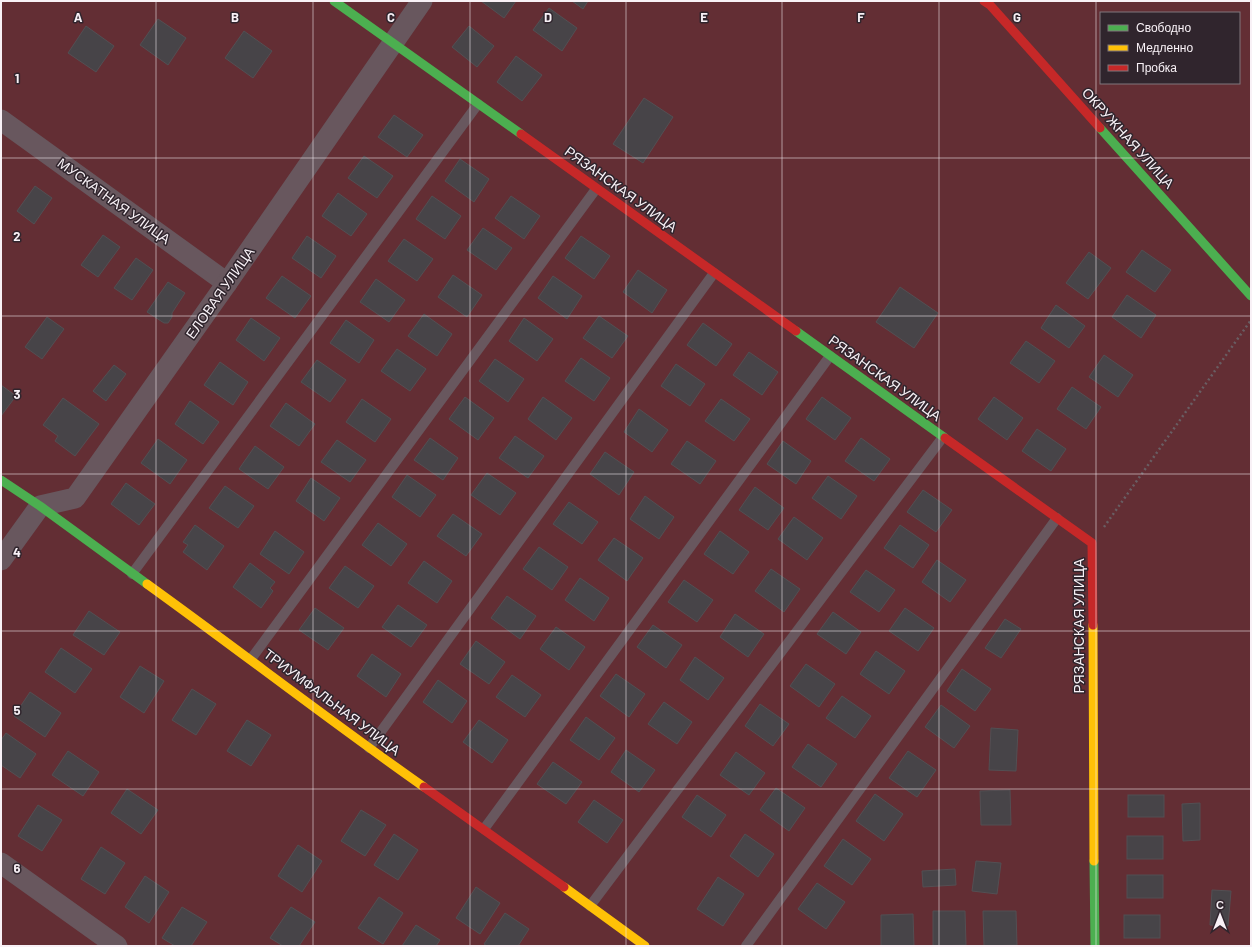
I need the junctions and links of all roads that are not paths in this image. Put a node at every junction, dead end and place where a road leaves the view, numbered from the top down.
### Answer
1 (334, 1) edge
2 (422, 1) edge
3 (984, 1) edge
4 (392, 43) junction
5 (478, 104) junction
6 (1, 120) edge
7 (596, 189) junction
8 (714, 273) junction
9 (227, 283) junction
10 (1251, 296) edge
11 (830, 356) junction
12 (943, 436) junction
13 (1, 480) edge
14 (40, 506) junction
15 (1057, 518) junction
16 (1, 560) edge
17 (132, 574) junction
18 (251, 659) junction
19 (369, 748) junction
20 (484, 829) junction
21 (1, 863) edge
22 (590, 906) junction
23 (118, 946) edge
24 (646, 946) edge
25 (746, 946) edge
26 (1095, 946) edge

1 - 4 street, РЯЗАНСКАЯ УЛИЦА
2 - 4 street, ЕЛОВАЯ УЛИЦА
3 - 10 street, ОКРУЖНАЯ УЛИЦА
4 - 5 street, РЯЗАНСКАЯ УЛИЦА
4 - 9 street, ЕЛОВАЯ УЛИЦА
5 - 7 street, РЯЗАНСКАЯ УЛИЦА
5 - 17 lane
6 - 9 street, МУСКАТНАЯ УЛИЦА
7 - 8 street, РЯЗАНСКАЯ УЛИЦА
7 - 18 lane
8 - 11 street, РЯЗАНСКАЯ УЛИЦА
8 - 19 lane
9 - 14 street, ЕЛОВАЯ УЛИЦА
11 - 12 street, РЯЗАНСКАЯ УЛИЦА
11 - 20 lane
12 - 15 street, РЯЗАНСКАЯ УЛИЦА
12 - 22 lane
13 - 14 street, ТРИУМФАЛЬНАЯ УЛИЦА
14 - 16 street
14 - 17 street, ТРИУМФАЛЬНАЯ УЛИЦА
15 - 25 lane
15 - 26 street, РЯЗАНСКАЯ УЛИЦА
17 - 18 street, ТРИУМФАЛЬНАЯ УЛИЦА
18 - 19 street, ТРИУМФАЛЬНАЯ УЛИЦА
19 - 20 street, ТРИУМФАЛЬНАЯ УЛИЦА
20 - 22 street, ТРИУМФАЛЬНАЯ УЛИЦА
21 - 23 street
22 - 24 street, ТРИУМФАЛЬНАЯ УЛИЦА

